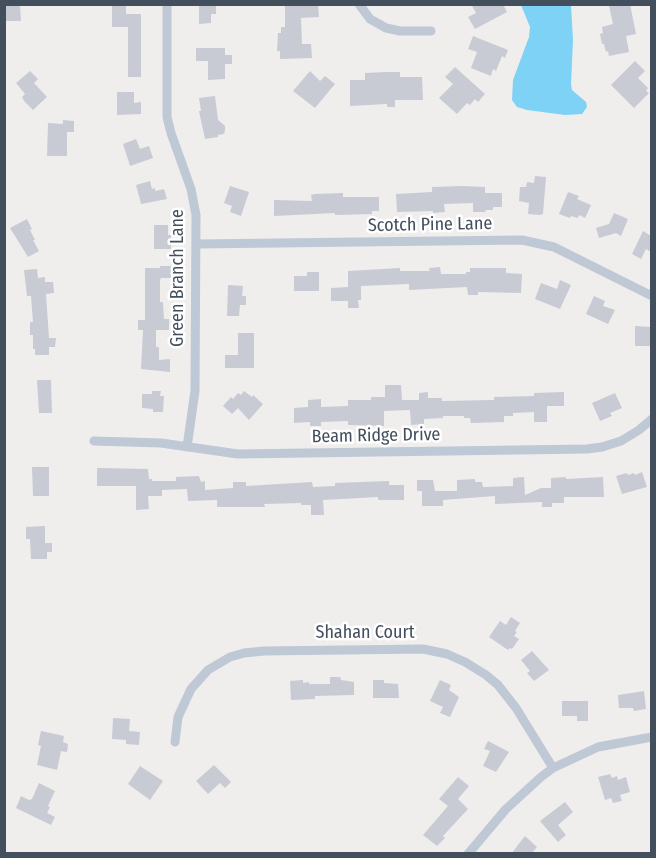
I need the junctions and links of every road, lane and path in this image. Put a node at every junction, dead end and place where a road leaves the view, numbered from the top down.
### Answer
1 (167, 4) edge
2 (359, 4) edge
3 (431, 31) dead end
4 (196, 244) junction
5 (651, 296) edge
6 (651, 419) edge
7 (94, 441) dead end
8 (187, 447) junction
9 (651, 737) edge
10 (175, 742) dead end
11 (553, 768) junction
12 (468, 854) edge

1 - 4 street, Green Branch Lane
2 - 3 street
4 - 5 street, Scotch Pine Lane
4 - 8 street, Green Branch Lane
6 - 8 street, Beam Ridge Drive
7 - 8 street, Beam Ridge Drive
9 - 11 street
10 - 11 street, Shahan Court
11 - 12 street

